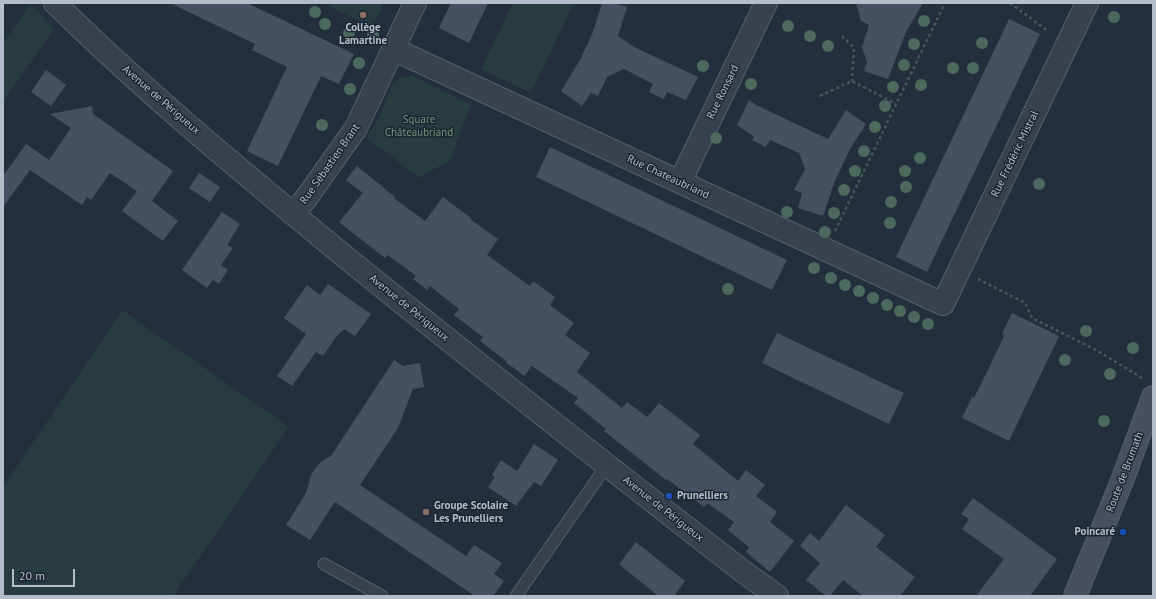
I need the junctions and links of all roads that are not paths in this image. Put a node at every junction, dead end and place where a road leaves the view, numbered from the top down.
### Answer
1 (56, 3) edge
2 (414, 3) edge
3 (766, 3) edge
4 (1087, 3) edge
5 (393, 49) junction
6 (680, 182) junction
7 (293, 214) junction
8 (943, 304) joint
9 (1150, 402) edge
10 (607, 465) junction
11 (324, 564) dead end
12 (741, 570) junction
13 (382, 596) edge
14 (516, 596) edge
15 (749, 596) edge
16 (778, 596) edge
17 (1075, 596) edge

1 - 7 street, Avenue de Périgueux
2 - 5 street, Rue Sébastien Brant
3 - 6 street, Rue Ronsard
4 - 8 street, Rue Frédéric Mistral
5 - 6 street, Rue Chateaubriand
5 - 7 street, Rue Sébastien Brant
6 - 8 street, Rue Chateaubriand
7 - 10 street, Avenue de Périgueux
9 - 17 main road, Route de Brumath
10 - 12 street, Avenue de Périgueux
10 - 14 lane
11 - 13 lane
12 - 15 street
12 - 16 street, Avenue de Périgueux

